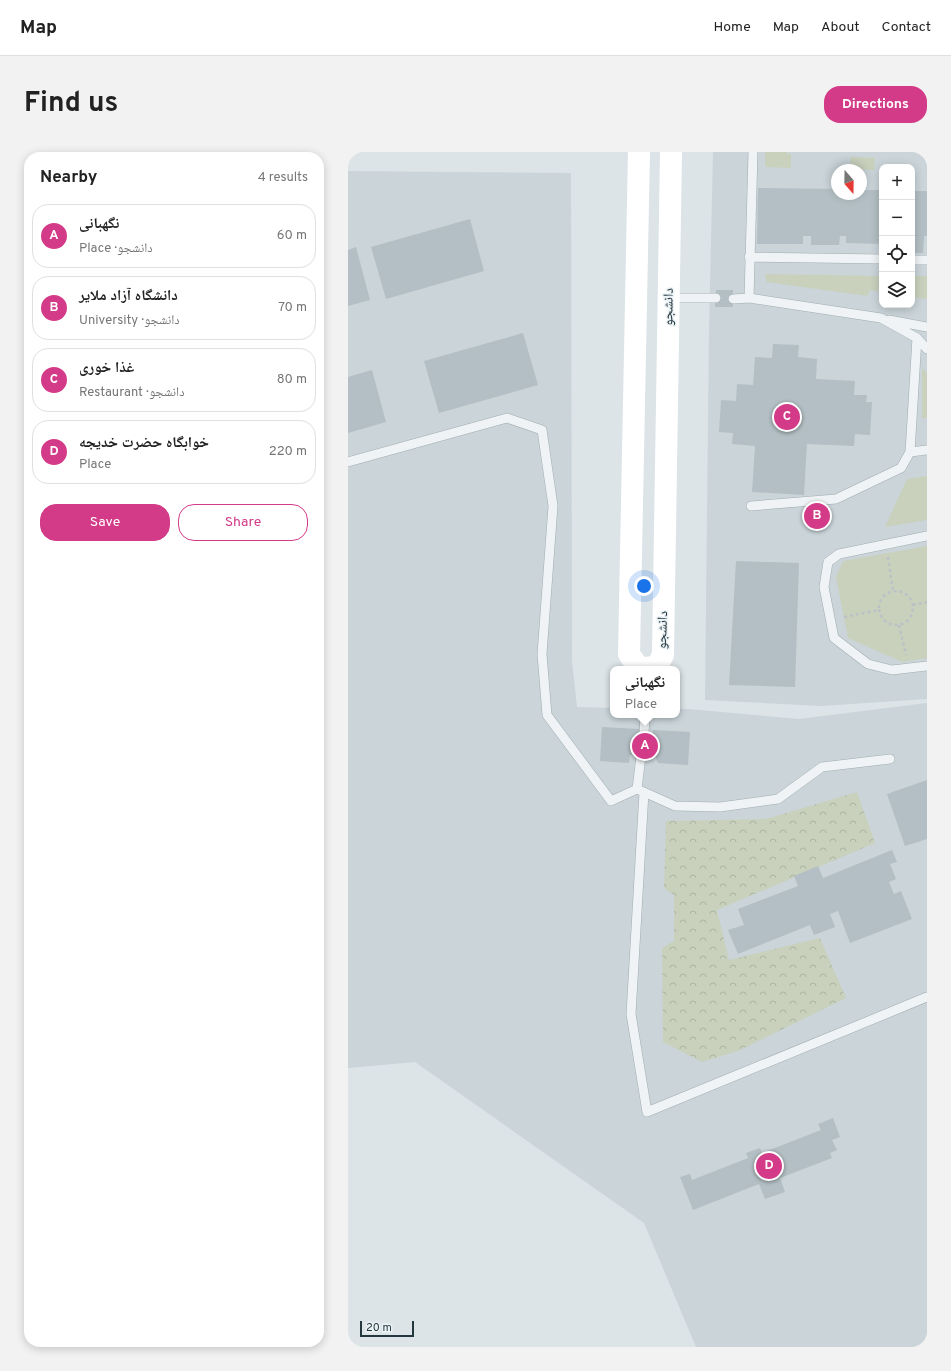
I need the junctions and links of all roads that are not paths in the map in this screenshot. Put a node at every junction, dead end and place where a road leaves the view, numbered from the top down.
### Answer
1 (639, 152) edge
2 (671, 152) edge
3 (753, 152) edge
4 (749, 257) junction
5 (879, 259) edge
6 (915, 260) edge
7 (927, 260) edge
8 (669, 298) junction
9 (716, 298) dead end
10 (749, 298) junction
11 (733, 299) dead end
12 (881, 318) junction
13 (927, 327) edge
14 (918, 338) junction
15 (927, 349) edge
16 (927, 450) edge
17 (910, 452) junction
18 (348, 462) edge
19 (751, 506) dead end
20 (927, 536) edge
21 (637, 666) edge
22 (657, 666) edge
23 (927, 666) edge
24 (645, 718) edge
25 (644, 734) dead end
26 (641, 756) dead end
27 (890, 759) dead end
28 (640, 791) junction
29 (927, 997) edge

1 - 21 main road, دانشجو
2 - 8 main road, دانشجو
3 - 4 lane
4 - 5 lane
4 - 10 lane
6 - 7 lane
8 - 9 lane
8 - 22 main road, دانشجو
10 - 11 lane
10 - 12 lane
12 - 13 lane
12 - 14 lane
14 - 15 lane
14 - 17 lane
16 - 17 lane
17 - 19 lane
18 - 28 lane
20 - 23 lane
24 - 25 lane
26 - 28 lane
27 - 28 lane
28 - 29 lane

